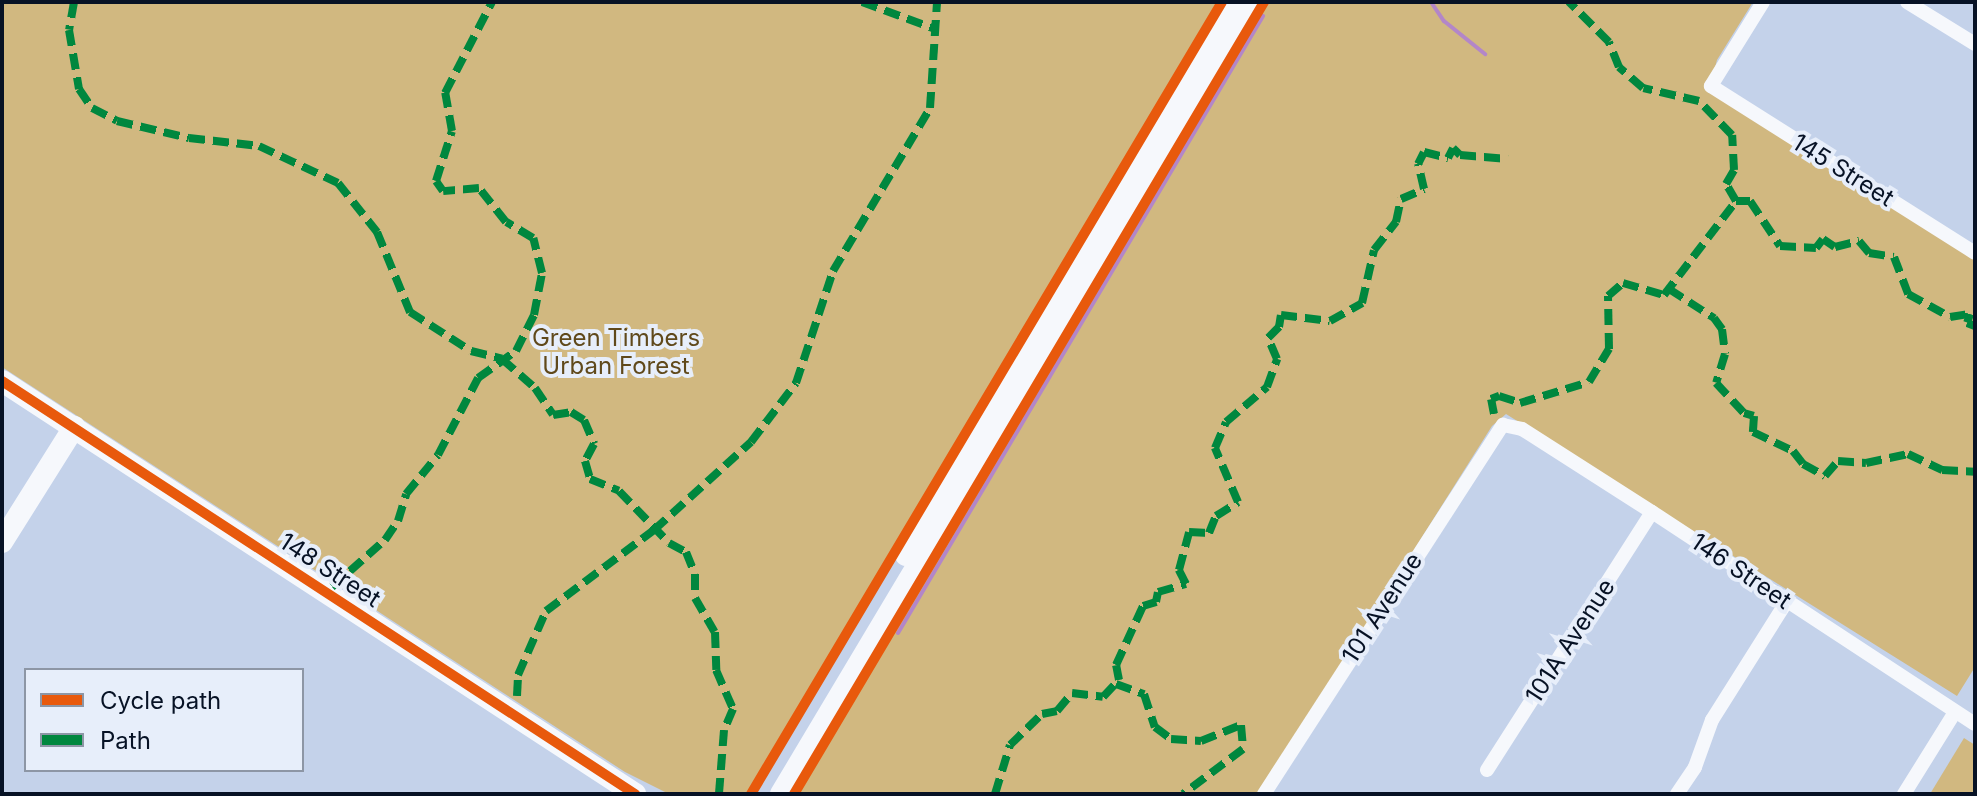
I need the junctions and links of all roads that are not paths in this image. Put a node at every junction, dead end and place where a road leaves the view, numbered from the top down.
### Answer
1 (1233, 2) edge
2 (1254, 2) edge
3 (1763, 2) edge
4 (1907, 2) edge
5 (1975, 44) edge
6 (1975, 253) edge
7 (2, 381) edge
8 (1503, 425) joint
9 (74, 427) junction
10 (1652, 512) junction
11 (2, 542) edge
12 (1787, 601) junction
13 (1955, 712) junction
14 (1975, 724) edge
15 (1487, 770) dead end
16 (635, 794) edge
17 (764, 794) edge
18 (781, 794) edge
19 (1264, 794) edge
20 (1677, 794) edge
21 (1904, 794) edge

1 - 17 main road
2 - 18 main road
3 - 6 street, 145 Street
4 - 5 street
7 - 9 main road, 148 Street
8 - 10 street, 146 Street
8 - 19 street, 101 Avenue
9 - 11 main road
9 - 16 main road, 148 Street
10 - 12 street, 146 Street
10 - 15 street, 101A Avenue
12 - 13 street, 146 Street
12 - 20 street
13 - 14 street, 146 Street
13 - 21 street

